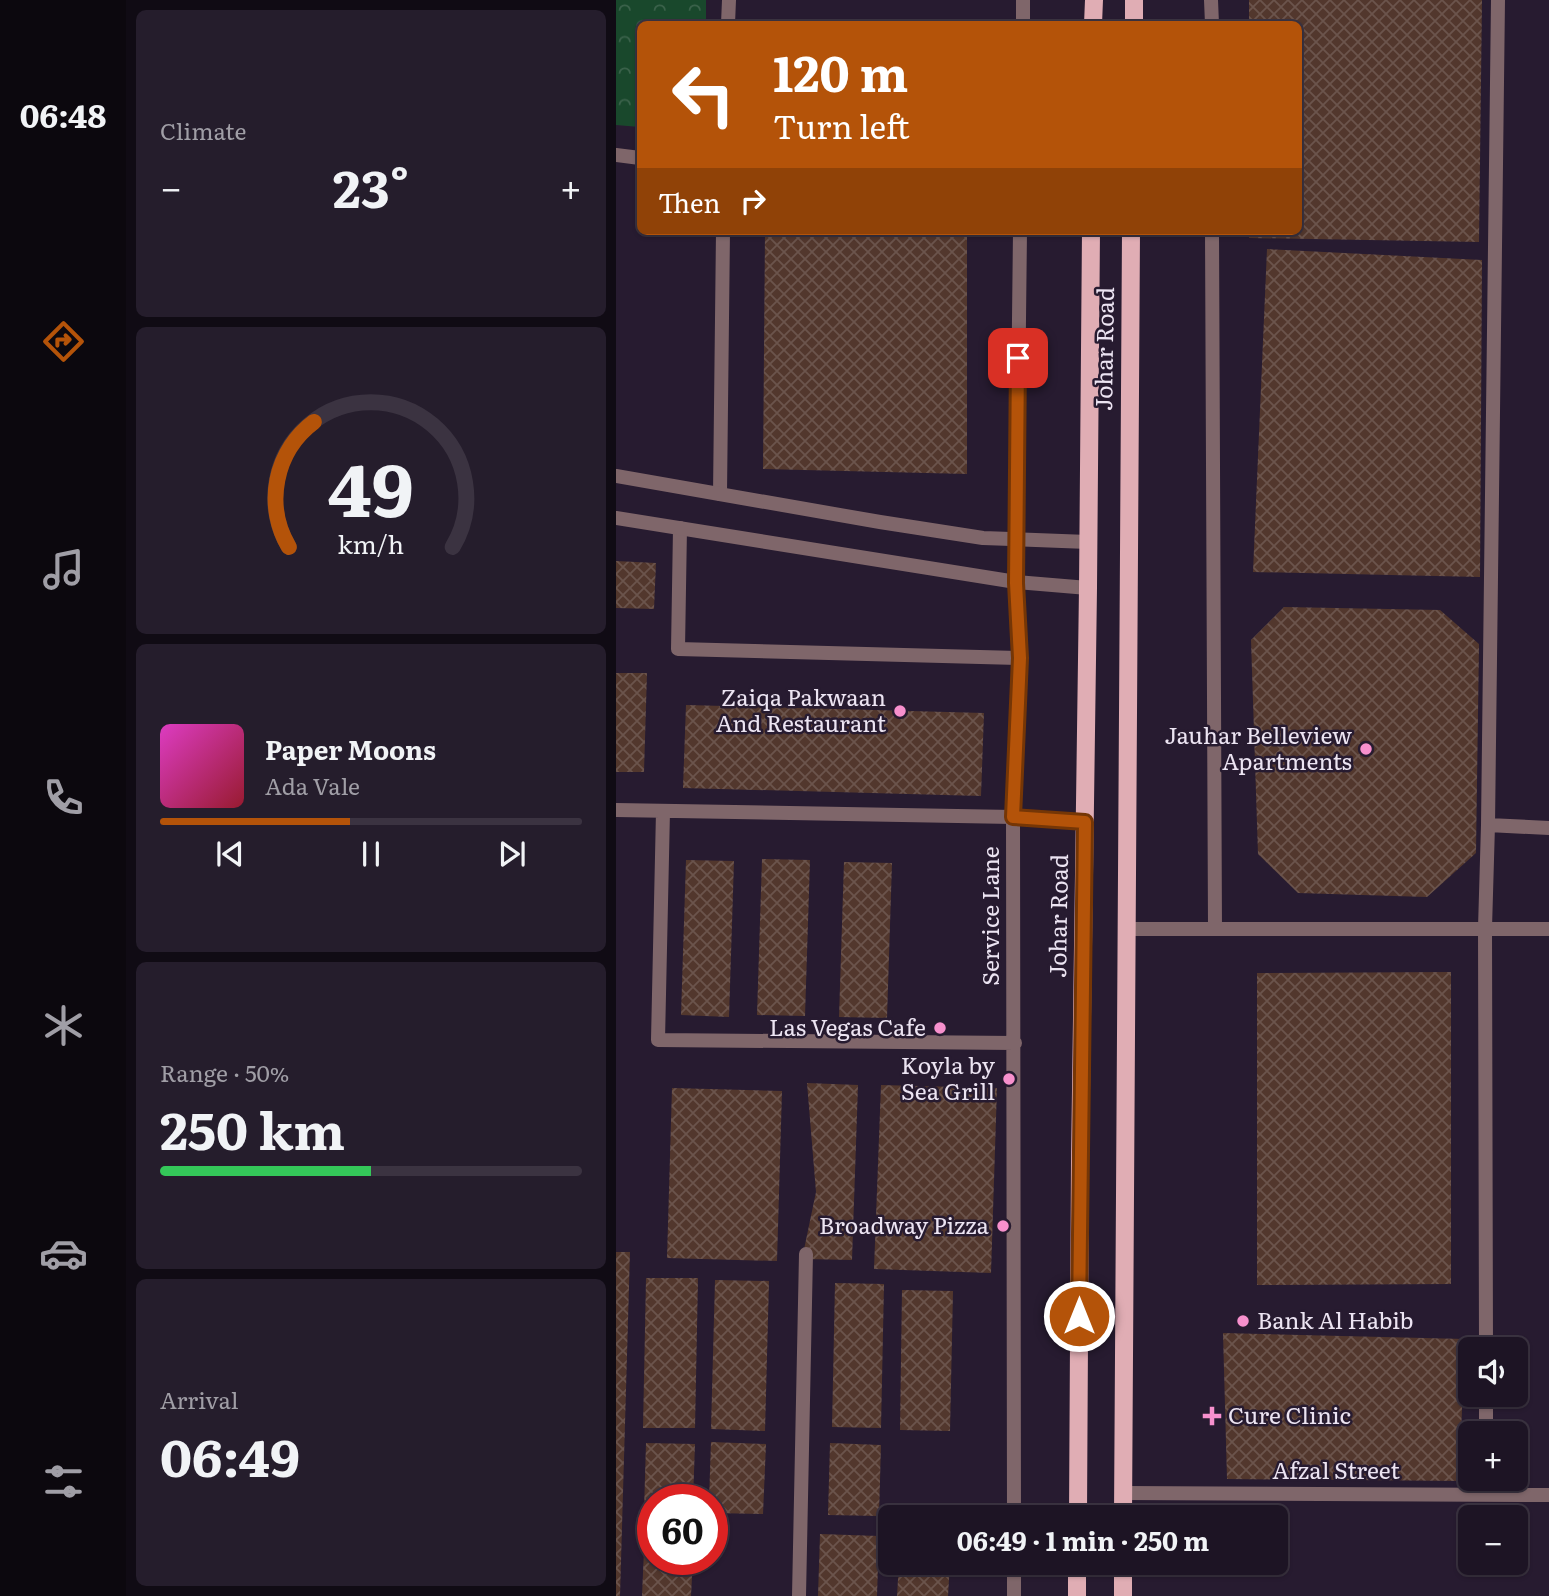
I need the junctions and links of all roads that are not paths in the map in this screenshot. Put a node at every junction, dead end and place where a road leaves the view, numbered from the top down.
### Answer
1 (729, 0) edge
2 (1023, 0) edge
3 (1094, 0) edge
4 (1134, 0) edge
5 (1212, 0) edge
6 (1499, 0) edge
7 (728, 21) edge
8 (1023, 21) edge
9 (1093, 21) edge
10 (1134, 21) edge
11 (1212, 21) edge
12 (616, 155) edge
13 (637, 158) edge
14 (723, 235) edge
15 (1020, 235) edge
16 (1091, 235) edge
17 (1131, 235) edge
18 (1212, 235) edge
19 (616, 476) edge
20 (720, 494) junction
21 (616, 518) edge
22 (680, 528) junction
23 (1017, 540) junction
24 (1088, 542) junction
25 (1016, 583) junction
26 (1088, 588) junction
27 (1020, 658) junction
28 (616, 810) edge
29 (663, 811) junction
30 (1013, 817) junction
31 (1085, 822) junction
32 (1488, 825) junction
33 (1549, 828) edge
34 (1485, 928) junction
35 (1127, 929) junction
36 (1215, 929) junction
37 (1549, 929) edge
38 (1015, 1043) junction
39 (806, 1254) dead end
40 (1486, 1337) edge
41 (1487, 1491) edge
42 (1124, 1493) junction
43 (1487, 1494) junction
44 (1549, 1494) edge
45 (1014, 1505) edge
46 (1078, 1505) edge
47 (1124, 1505) edge
48 (1014, 1575) edge
49 (1077, 1575) edge
50 (1123, 1575) edge
51 (799, 1596) edge
52 (1014, 1596) edge
53 (1077, 1596) edge
54 (1123, 1596) edge

1 - 7 street
2 - 8 street
3 - 9 main road
4 - 10 main road
5 - 11 street
6 - 32 street
12 - 13 street
14 - 20 street
15 - 23 street, Service Lane
16 - 24 main road, Johar Road
17 - 35 main road, Johar Road
18 - 36 street
19 - 20 street
20 - 23 street
21 - 22 street
22 - 25 street
22 - 27 street
23 - 24 street
23 - 25 street, Service Lane
24 - 26 main road, Johar Road
25 - 26 street
25 - 27 street, Service Lane
26 - 31 main road, Johar Road
27 - 30 street, Service Lane
28 - 29 street
29 - 30 street
29 - 38 street
30 - 31 street
30 - 38 street, Service Lane
31 - 46 main road, Johar Road
32 - 33 street
32 - 34 street
34 - 36 street
34 - 37 street
34 - 40 street
35 - 36 street
35 - 42 main road, Johar Road
38 - 45 street, Service Lane
39 - 51 street
41 - 43 street
42 - 43 street, Afzal Street
42 - 47 main road, Johar Road
43 - 44 street, Afzal Street
48 - 52 street
49 - 53 main road
50 - 54 main road

